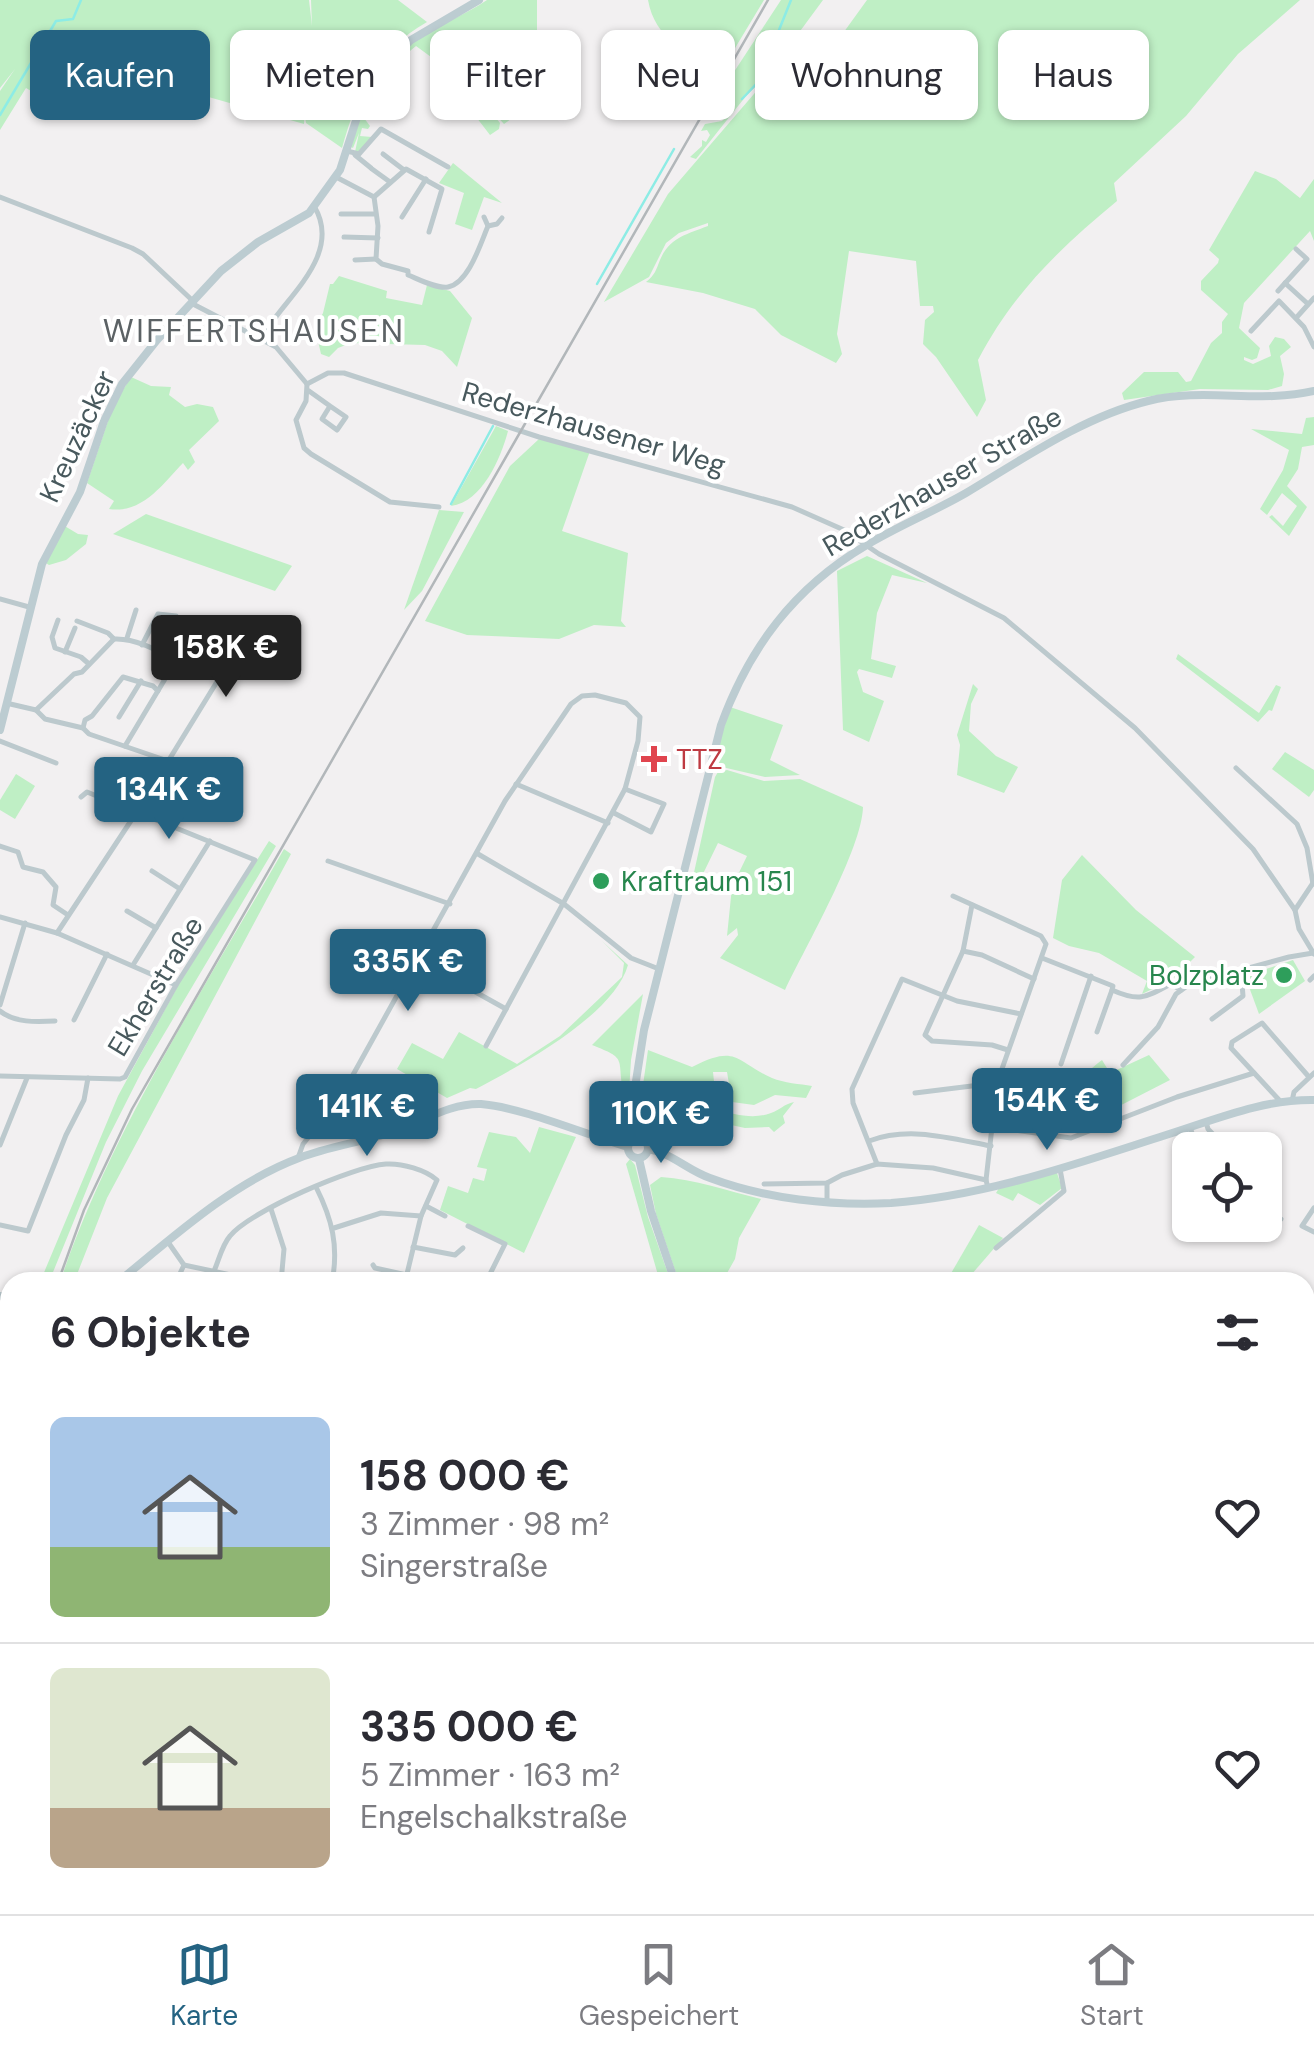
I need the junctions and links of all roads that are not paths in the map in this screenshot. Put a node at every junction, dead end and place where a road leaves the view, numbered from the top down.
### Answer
1 (479, 0) edge
2 (368, 143) junction
3 (351, 153) junction
4 (448, 166) dead end
5 (404, 170) junction
6 (336, 177) junction
7 (426, 180) junction
8 (390, 182) junction
9 (374, 196) junction
10 (0, 197) edge
11 (314, 206) junction
12 (341, 214) dead end
13 (375, 214) junction
14 (402, 216) dead end
15 (484, 217) dead end
16 (502, 218) dead end
17 (488, 226) junction
18 (428, 232) dead end
19 (344, 237) dead end
20 (378, 238) junction
21 (1296, 249) dead end
22 (376, 258) junction
23 (355, 260) dead end
24 (1285, 282) junction
25 (1278, 291) dead end
26 (1314, 298) edge
27 (192, 302) junction
28 (1308, 304) junction
29 (1296, 318) junction
30 (1251, 331) dead end
31 (262, 338) junction
32 (1314, 348) edge
33 (308, 387) junction
34 (1314, 391) edge
35 (330, 406) junction
36 (439, 507) dead end
37 (866, 546) junction
38 (0, 600) edge
39 (29, 607) junction
40 (136, 610) dead end
41 (58, 620) dead end
42 (127, 638) junction
43 (114, 639) junction
44 (142, 645) junction
45 (65, 652) junction
46 (163, 654) junction
47 (174, 662) junction
48 (90, 664) junction
49 (141, 681) junction
50 (158, 691) junction
51 (6, 703) junction
52 (36, 710) junction
53 (119, 717) dead end
54 (82, 728) junction
55 (0, 730) edge
56 (0, 741) edge
57 (125, 746) junction
58 (168, 761) junction
59 (56, 763) dead end
60 (1236, 768) dead end
61 (516, 784) junction
62 (625, 789) junction
63 (81, 797) dead end
64 (137, 810) junction
65 (614, 812) junction
66 (608, 823) junction
67 (210, 841) junction
68 (0, 846) edge
69 (478, 854) junction
70 (328, 862) dead end
71 (152, 871) dead end
72 (1313, 883) edge
73 (180, 889) junction
74 (952, 896) dead end
75 (450, 904) junction
76 (564, 904) junction
77 (972, 905) junction
78 (127, 910) dead end
79 (1295, 910) junction
80 (68, 915) junction
81 (0, 917) edge
82 (25, 923) junction
83 (156, 928) junction
84 (57, 932) junction
85 (964, 951) junction
86 (108, 954) junction
87 (1314, 954) edge
88 (1042, 958) junction
89 (418, 960) junction
90 (132, 966) junction
91 (659, 969) junction
92 (1241, 970) junction
93 (1091, 976) junction
94 (1034, 979) junction
95 (176, 985) junction
96 (1112, 990) junction
97 (1178, 992) junction
98 (943, 995) junction
99 (0, 1008) edge
100 (506, 1009) junction
101 (1022, 1014) junction
102 (1212, 1019) dead end
103 (74, 1020) dead end
104 (55, 1022) dead end
105 (1097, 1032) dead end
106 (486, 1046) dead end
107 (1008, 1050) junction
108 (1060, 1064) dead end
109 (1122, 1065) dead end
110 (1254, 1073) junction
111 (1312, 1075) edge
112 (0, 1076) edge
113 (28, 1077) junction
114 (88, 1078) junction
115 (997, 1084) junction
116 (915, 1093) dead end
117 (1314, 1100) edge
118 (1292, 1101) junction
119 (1281, 1102) junction
120 (1206, 1122) junction
121 (993, 1127) junction
122 (1190, 1128) junction
123 (1192, 1132) edge
124 (1212, 1132) edge
125 (2, 1136) edge
126 (637, 1138) junction
127 (869, 1141) junction
128 (0, 1145) edge
129 (990, 1146) junction
130 (628, 1148) junction
131 (648, 1149) junction
132 (302, 1157) junction
133 (640, 1158) junction
134 (877, 1164) junction
135 (1060, 1169) junction
136 (827, 1183) junction
137 (764, 1184) dead end
138 (987, 1184) junction
139 (316, 1187) junction
140 (827, 1202) junction
141 (425, 1206) junction
142 (1314, 1208) edge
143 (271, 1209) junction
144 (420, 1216) junction
145 (445, 1216) dead end
146 (0, 1225) edge
147 (468, 1226) dead end
148 (334, 1228) junction
149 (1314, 1232) edge
150 (168, 1242) junction
151 (414, 1247) junction
152 (462, 1248) dead end
153 (996, 1248) dead end
154 (184, 1264) junction
155 (374, 1264) dead end
156 (130, 1272) edge
157 (180, 1272) edge
158 (214, 1272) joint
159 (282, 1272) edge
160 (334, 1272) edge
161 (386, 1272) edge
162 (408, 1272) edge
163 (491, 1272) edge
164 (672, 1272) edge

1 - 3 main road, Kreuzäcker
2 - 3 street
2 - 4 street
2 - 5 street
3 - 6 main road, Kreuzäcker
3 - 8 street
5 - 7 street
5 - 8 street
6 - 9 street
6 - 11 main road, Kreuzäcker
7 - 14 street
7 - 18 street
8 - 9 street
9 - 13 street
10 - 27 street
11 - 27 main road, Kreuzäcker
11 - 31 street
12 - 13 street
13 - 20 street
15 - 17 street
16 - 17 street
17 - 22 street
19 - 20 street
20 - 22 street
21 - 24 street
22 - 23 street
24 - 25 street
24 - 28 street
26 - 28 street
27 - 31 street
27 - 39 main road, Kreuzäcker
28 - 29 street
29 - 30 street
29 - 32 street
31 - 33 street
33 - 35 street
33 - 36 street
33 - 37 street, Rederzhausener Weg
34 - 37 main road, Rederzhauser Straße
35 - 35 street
37 - 79 street, Rederzhausener Weg
37 - 91 main road, Rederzhauser Straße
38 - 39 street
39 - 51 main road, Kreuzäcker
40 - 42 street
41 - 45 street
42 - 43 street
42 - 44 street
43 - 45 street
43 - 48 street
44 - 46 street
44 - 46 street
45 - 48 street
46 - 47 street
47 - 50 street
47 - 58 street
48 - 52 street
49 - 50 street
49 - 53 street
49 - 54 street
50 - 57 street
51 - 52 street
51 - 55 main road, Kreuzäcker
52 - 54 street
54 - 57 street
56 - 59 street
57 - 58 street
58 - 64 street
60 - 72 street
61 - 62 street
61 - 66 street
61 - 69 street
62 - 65 street
62 - 65 street
63 - 64 street
64 - 67 street
64 - 80 street
65 - 66 street
66 - 76 street
67 - 73 street
67 - 95 street, Ekherstraße
68 - 80 street
69 - 75 street
69 - 76 street
70 - 75 street
71 - 73 street
72 - 79 street
73 - 83 street
74 - 77 street
75 - 89 street
76 - 91 street
76 - 100 street
77 - 85 street
77 - 88 street
78 - 83 street
79 - 87 street, Rederzhausener Weg
80 - 84 street
81 - 82 street
82 - 84 street
82 - 99 street
83 - 90 street
84 - 86 street
85 - 94 street
85 - 98 street
86 - 90 street
86 - 103 street
87 - 92 street
88 - 93 street
88 - 94 street
89 - 100 street
89 - 132 street
90 - 95 street
91 - 126 main road, Rederzhauser Straße
92 - 97 street
92 - 102 street
93 - 96 street
93 - 108 street
94 - 101 street
95 - 114 street, Ekherstraße
96 - 97 street
96 - 105 street
97 - 109 street
98 - 101 street
98 - 107 street
98 - 127 street
99 - 104 street
100 - 106 street
101 - 107 street
107 - 115 street
110 - 111 street
110 - 119 street
110 - 121 street
111 - 118 street
112 - 113 street, Ekherstraße
113 - 114 street, Ekherstraße
113 - 125 street
114 - 146 street
115 - 116 street
115 - 121 street
117 - 118 main road
118 - 119 main road
119 - 120 main road
120 - 122 main road
120 - 124 street
121 - 129 street
122 - 123 street
122 - 135 main road
125 - 128 street
126 - 130 main road
126 - 131 main road
127 - 129 street
127 - 134 street
129 - 138 street
130 - 132 main road
130 - 133 main road
131 - 133 main road
131 - 140 main road
132 - 150 main road
133 - 164 main road
134 - 136 street
134 - 138 street
135 - 138 main road
135 - 153 street
136 - 137 street
136 - 140 street
138 - 140 main road
139 - 141 street
139 - 143 street
139 - 148 street
141 - 144 street
141 - 145 street
142 - 149 street
143 - 158 street
143 - 159 street
144 - 148 street
144 - 151 street
147 - 163 street
148 - 160 street
150 - 154 street
150 - 156 main road
151 - 152 street
151 - 162 street
154 - 157 street
154 - 158 street
155 - 161 street

